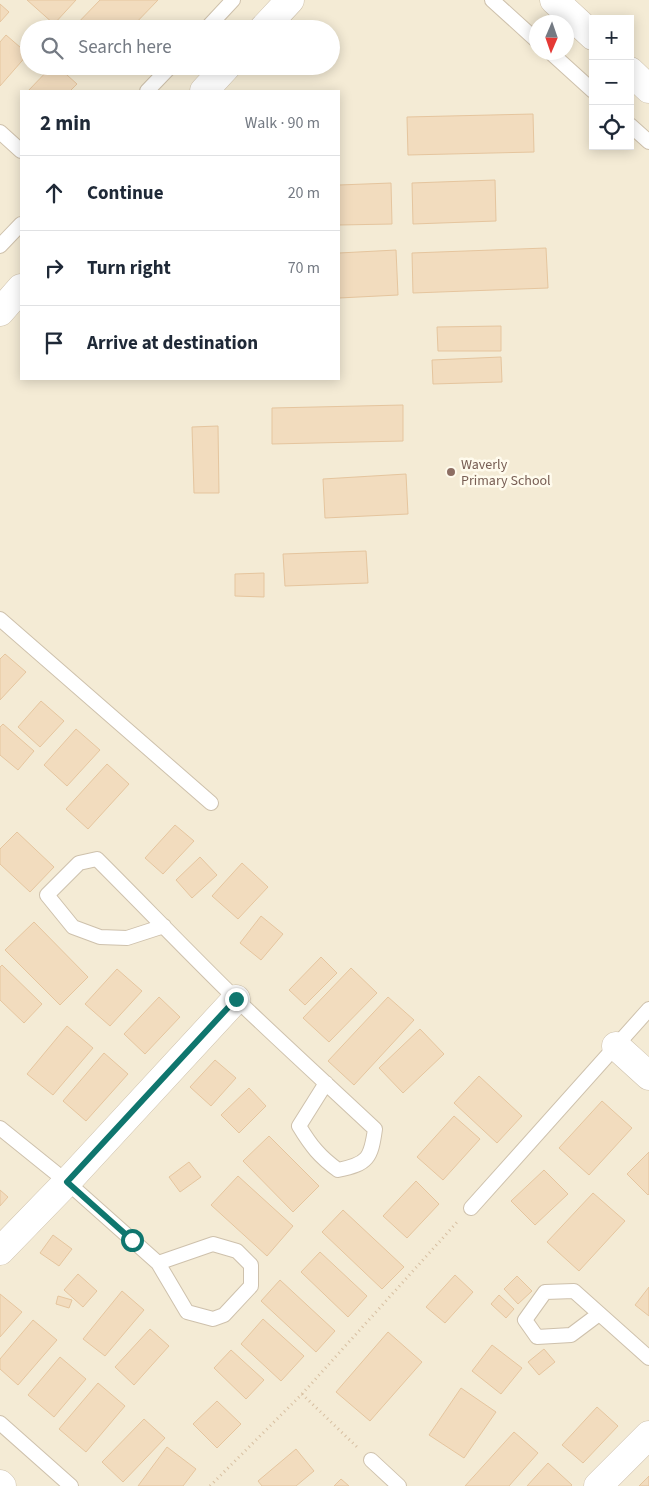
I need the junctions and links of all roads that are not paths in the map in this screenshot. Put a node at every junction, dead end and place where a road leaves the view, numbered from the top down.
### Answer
1 (234, 0) edge
2 (290, 0) edge
3 (492, 0) edge
4 (554, 0) edge
5 (215, 20) edge
6 (271, 20) edge
7 (589, 32) edge
8 (529, 34) edge
9 (559, 60) edge
10 (162, 75) edge
11 (219, 75) edge
12 (634, 75) edge
13 (589, 87) edge
14 (649, 89) edge
15 (148, 90) edge
16 (205, 90) edge
17 (634, 129) edge
18 (0, 132) edge
19 (649, 142) edge
20 (20, 150) edge
21 (20, 225) edge
22 (0, 246) edge
23 (20, 289) edge
24 (0, 312) edge
25 (0, 619) edge
26 (211, 803) dead end
27 (164, 926) junction
28 (236, 999) junction
29 (649, 1009) edge
30 (616, 1046) junction
31 (649, 1076) edge
32 (326, 1083) junction
33 (0, 1128) edge
34 (67, 1182) junction
35 (471, 1208) road end
36 (0, 1251) edge
37 (158, 1263) junction
38 (599, 1314) junction
39 (649, 1358) edge
40 (0, 1423) edge
41 (649, 1434) edge
42 (371, 1460) road end
43 (71, 1486) edge
44 (399, 1486) edge
45 (598, 1486) edge

1 - 5 lane
2 - 6 street
3 - 8 lane
4 - 7 street
9 - 13 lane
10 - 15 lane
11 - 16 street
12 - 14 street
17 - 19 lane
18 - 20 lane
21 - 22 lane
23 - 24 street
25 - 26 lane
27 - 27 lane
27 - 28 lane
28 - 32 lane
28 - 34 street
29 - 30 lane
30 - 31 street
30 - 35 lane
32 - 32 lane
33 - 34 lane
34 - 36 street
34 - 37 lane
37 - 37 lane
38 - 38 lane
38 - 39 lane
40 - 43 lane
41 - 45 street
42 - 44 lane

